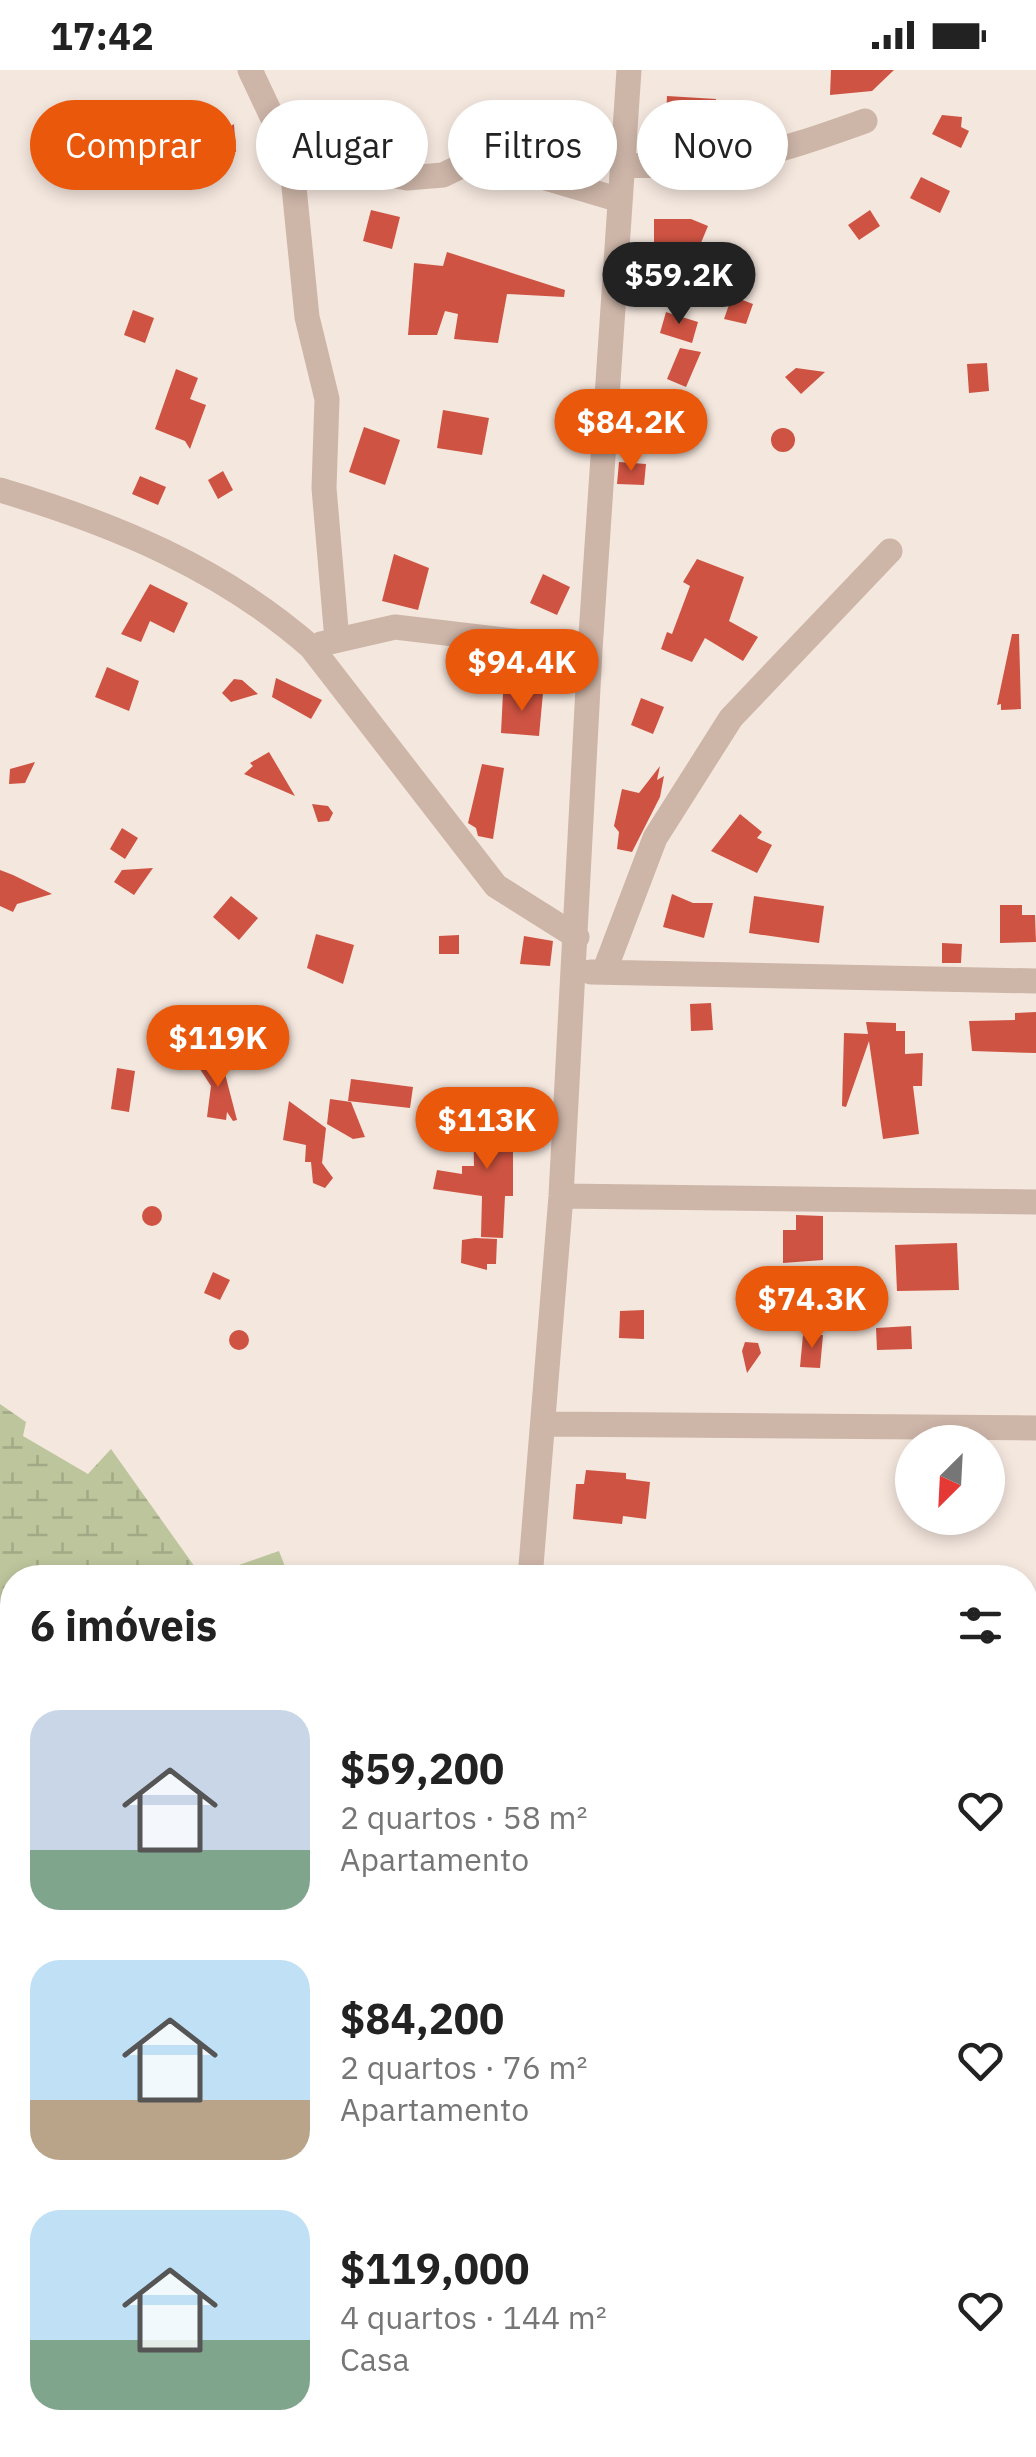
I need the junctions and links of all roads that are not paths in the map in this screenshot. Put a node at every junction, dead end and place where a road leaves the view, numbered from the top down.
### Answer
1 (250, 70) edge
2 (629, 70) edge
3 (264, 100) edge
4 (864, 121) dead end
5 (622, 164) junction
6 (428, 176) edge
7 (294, 190) edge
8 (620, 200) junction
9 (0, 490) edge
10 (890, 551) dead end
11 (337, 640) junction
12 (311, 647) junction
13 (590, 650) junction
14 (576, 937) junction
15 (575, 972) junction
16 (604, 972) junction
17 (1036, 981) edge
18 (561, 1196) junction
19 (1036, 1202) edge
20 (545, 1424) junction
21 (1036, 1428) edge
22 (531, 1565) edge

1 - 3 street
2 - 5 street
4 - 5 street
5 - 8 street
6 - 8 street
7 - 11 street
8 - 13 street
9 - 12 street
10 - 16 street
11 - 12 street
11 - 13 street
12 - 14 street
13 - 14 street
14 - 15 street
15 - 16 street
15 - 18 street
16 - 17 street
18 - 19 street
18 - 20 street
20 - 21 street
20 - 22 street

